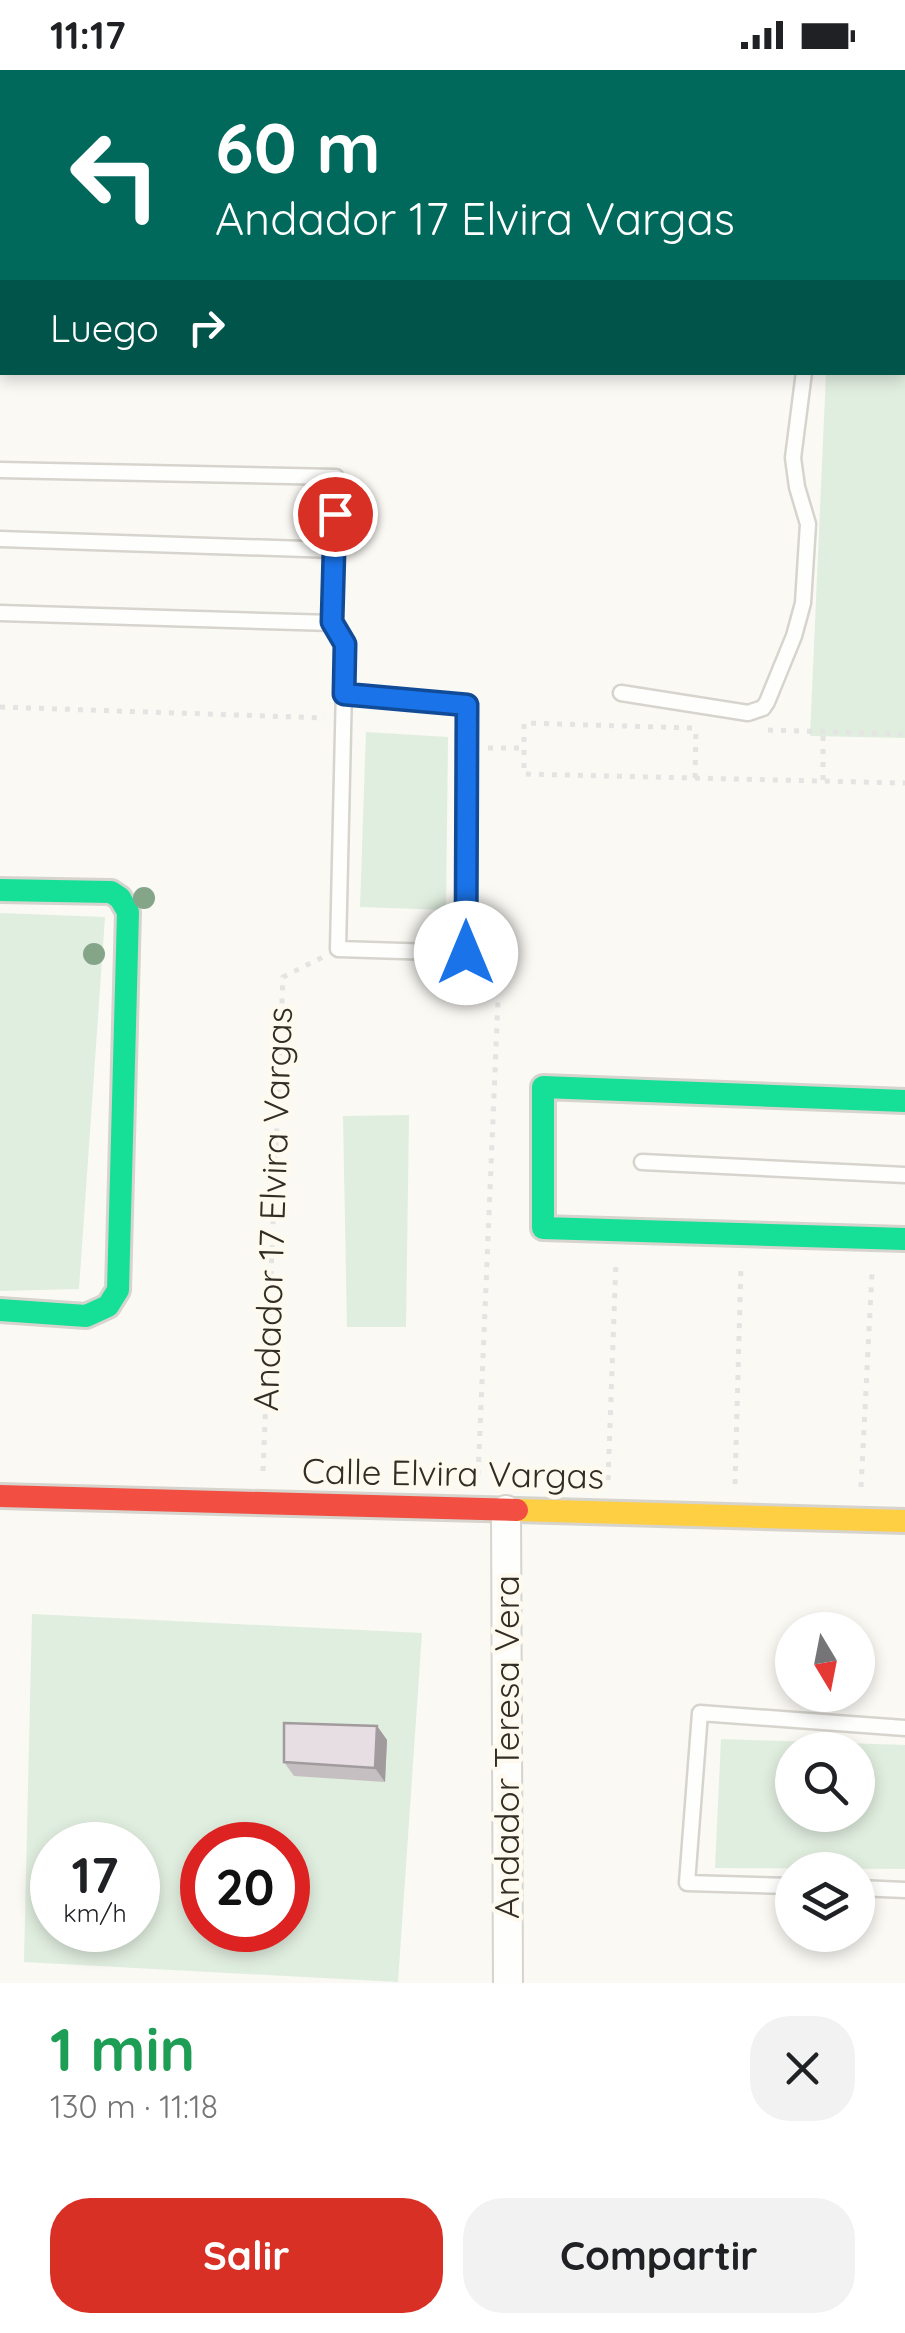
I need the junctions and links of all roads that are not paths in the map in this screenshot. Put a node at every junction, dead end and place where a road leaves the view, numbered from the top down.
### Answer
1 (804, 375) edge
2 (0, 470) edge
3 (0, 539) edge
4 (334, 550) junction
5 (0, 612) edge
6 (332, 622) junction
7 (620, 693) dead end
8 (344, 694) junction
9 (0, 890) edge
10 (905, 1101) edge
11 (642, 1162) dead end
12 (905, 1175) edge
13 (905, 1240) edge
14 (0, 1310) edge
15 (0, 1496) edge
16 (506, 1510) junction
17 (905, 1521) edge
18 (905, 1728) edge
19 (775, 1886) edge
20 (875, 1889) edge
21 (905, 1890) edge
22 (508, 1983) edge

1 - 7 lane
2 - 4 lane
3 - 4 lane
4 - 6 lane
5 - 6 lane
6 - 8 lane
8 - 8 lane
9 - 14 street
10 - 13 street
11 - 12 lane
15 - 16 street, Calle Elvira Vargas
16 - 17 street, Calle Elvira Vargas
16 - 22 street, Andador Teresa Vera
18 - 19 lane
20 - 21 lane

